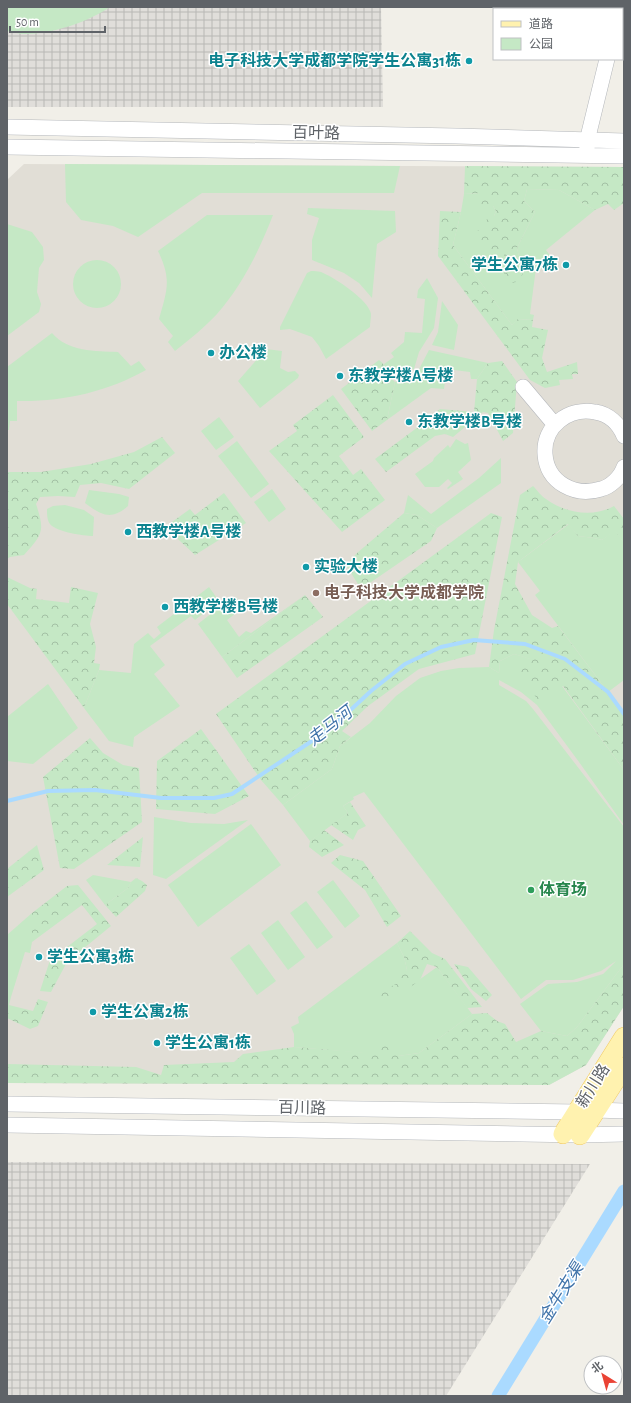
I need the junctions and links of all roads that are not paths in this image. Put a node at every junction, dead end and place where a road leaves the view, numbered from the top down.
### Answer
1 (607, 60) edge
2 (7, 128) edge
3 (624, 141) edge
4 (7, 147) edge
5 (587, 148) junction
6 (624, 156) edge
7 (524, 387) dead end
8 (555, 425) junction
9 (624, 436) edge
10 (624, 467) edge
11 (624, 1038) edge
12 (624, 1067) edge
13 (7, 1104) edge
14 (596, 1110) junction
15 (624, 1111) edge
16 (577, 1112) junction
17 (7, 1124) edge
18 (572, 1134) junction
19 (624, 1134) edge

1 - 5 street
2 - 5 street, 百叶路
3 - 5 street, 百叶路
4 - 5 street, 百叶路
5 - 6 street, 百叶路
7 - 8 street
8 - 9 street
8 - 10 street
11 - 16 main road, 新川路
12 - 14 main road, 新川路
13 - 16 street, 百川路
14 - 15 street, 百川路
14 - 16 street, 百川路
14 - 18 main road, 新川路
16 - 18 main road, 新川路
17 - 18 street, 百川路
18 - 19 street, 百川路

